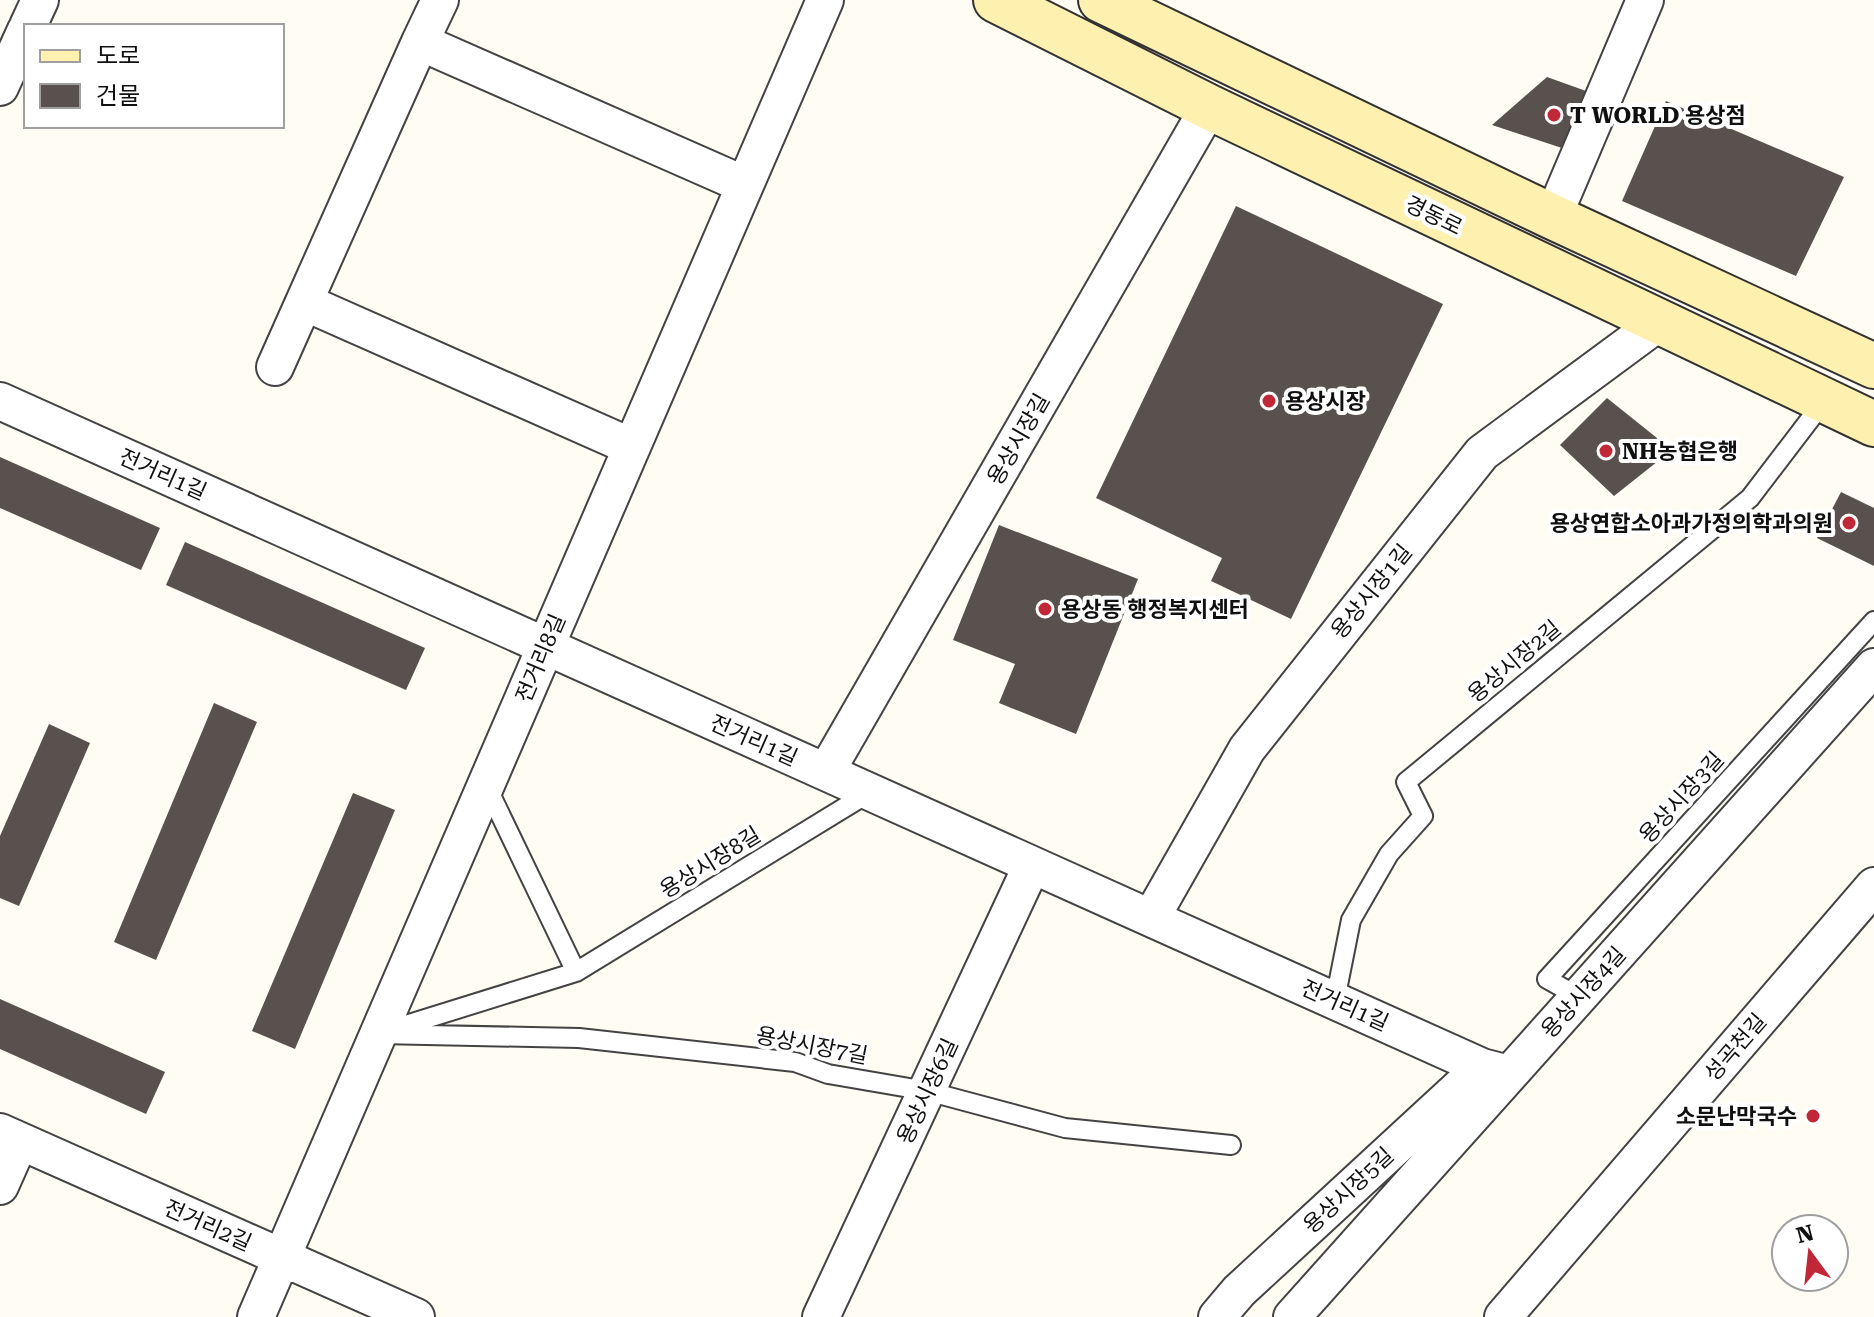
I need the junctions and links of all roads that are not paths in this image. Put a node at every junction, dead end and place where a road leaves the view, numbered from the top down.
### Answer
1 (40, 0) edge
2 (440, 0) edge
3 (825, 0) edge
4 (996, 0) edge
5 (1101, 0) edge
6 (1645, 0) edge
7 (29, 24) edge
8 (24, 35) edge
9 (420, 42) junction
10 (0, 87) edge
11 (1209, 107) junction
12 (745, 185) junction
13 (1553, 217) junction
14 (304, 302) junction
15 (1658, 323) junction
16 (1874, 366) edge
17 (275, 367) dead end
18 (0, 401) edge
19 (1824, 401) junction
20 (1874, 424) edge
21 (632, 447) junction
22 (1874, 621) edge
23 (546, 646) junction
24 (1874, 667) edge
25 (826, 772) junction
26 (486, 785) junction
27 (870, 792) junction
28 (1032, 865) junction
29 (1874, 886) edge
30 (1151, 918) junction
31 (576, 972) junction
32 (1579, 997) junction
33 (1335, 1000) junction
34 (378, 1034) junction
35 (1496, 1070) junction
36 (927, 1091) junction
37 (10, 1137) edge
38 (1231, 1145) dead end
39 (0, 1186) edge
40 (282, 1257) junction
41 (256, 1317) edge
42 (416, 1317) edge
43 (821, 1317) edge
44 (1217, 1317) edge
45 (1292, 1317) edge
46 (1503, 1317) edge

1 - 7 street
2 - 9 street
3 - 12 street, 전거리8길
4 - 11 street, 경동로
5 - 13 street
6 - 13 street
8 - 10 street
9 - 12 street
9 - 14 street
11 - 15 street, 경동로
11 - 25 street, 용상시장길
12 - 21 street, 전거리8길
13 - 16 street
14 - 17 street
14 - 21 street
15 - 19 street, 경동로
15 - 30 street, 용상시장1길
18 - 23 street, 전거리1길
19 - 20 street, 경동로
19 - 33 lane, 용상시장2길
21 - 23 street, 전거리8길
22 - 32 lane, 용상시장3길
23 - 25 street, 전거리1길
23 - 26 street, 전거리8길
24 - 32 street, 용상시장4길
25 - 27 street, 전거리1길
26 - 31 lane
26 - 34 street, 전거리8길
27 - 28 street, 전거리1길
27 - 31 lane, 용상시장8길
28 - 30 street, 전거리1길
28 - 36 street, 용상시장6길
29 - 46 street, 성곡천길
30 - 33 street, 전거리1길
31 - 34 lane, 용상시장8길
32 - 35 street, 용상시장4길
33 - 35 street, 전거리1길
34 - 36 lane, 용상시장7길
34 - 40 street, 전거리8길
35 - 44 street, 용상시장5길
35 - 45 street, 용상시장4길
36 - 38 lane, 용상시장7길
36 - 43 street, 용상시장6길
37 - 39 street
37 - 40 street, 전거리2길
40 - 41 street, 전거리8길
40 - 42 street, 전거리2길

